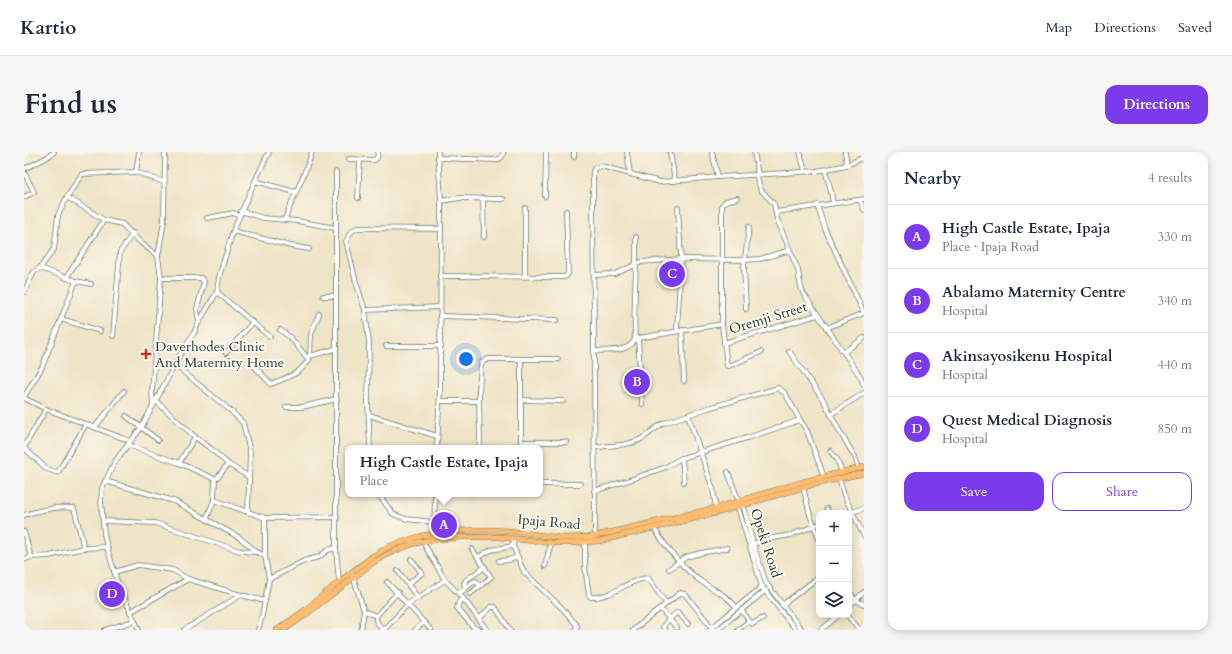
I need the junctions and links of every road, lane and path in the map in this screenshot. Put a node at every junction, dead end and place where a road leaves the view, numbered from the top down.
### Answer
1 (54, 152) edge
2 (139, 152) edge
3 (166, 152) edge
4 (269, 152) edge
5 (312, 152) edge
6 (378, 152) edge
7 (438, 152) edge
8 (503, 152) edge
9 (546, 152) edge
10 (627, 152) edge
11 (670, 152) edge
12 (712, 152) edge
13 (754, 152) edge
14 (800, 152) edge
15 (845, 152) edge
16 (864, 157) edge
17 (438, 158) junction
18 (349, 160) dead end
19 (360, 160) junction
20 (847, 165) junction
21 (825, 170) junction
22 (24, 171) edge
23 (805, 171) junction
24 (136, 172) junction
25 (336, 172) dead end
26 (630, 174) junction
27 (757, 175) junction
28 (718, 177) junction
29 (254, 181) junction
30 (675, 181) junction
31 (164, 182) junction
32 (295, 192) junction
33 (544, 196) dead end
34 (24, 197) edge
35 (67, 197) junction
36 (358, 198) dead end
37 (483, 198) junction
38 (737, 198) dead end
39 (503, 199) dead end
40 (862, 199) edge
41 (441, 201) junction
42 (833, 203) junction
43 (817, 205) junction
44 (525, 208) dead end
45 (678, 208) dead end
46 (864, 210) edge
47 (566, 211) dead end
48 (776, 212) junction
49 (240, 214) junction
50 (207, 218) dead end
51 (285, 219) junction
52 (104, 220) junction
53 (749, 227) dead end
54 (336, 228) junction
55 (441, 229) junction
56 (233, 231) junction
57 (133, 233) junction
58 (484, 236) dead end
59 (636, 237) dead end
60 (309, 248) dead end
61 (790, 250) junction
62 (158, 256) junction
63 (681, 259) junction
64 (722, 260) junction
65 (745, 260) junction
66 (636, 263) junction
67 (40, 268) junction
68 (594, 275) junction
69 (440, 276) junction
70 (525, 276) junction
71 (66, 278) junction
72 (161, 278) junction
73 (76, 281) junction
74 (91, 284) dead end
75 (24, 292) edge
76 (216, 292) junction
77 (323, 296) dead end
78 (335, 296) junction
79 (440, 307) junction
80 (746, 309) dead end
81 (365, 310) junction
82 (864, 313) edge
83 (318, 314) dead end
84 (817, 315) junction
85 (440, 316) junction
86 (61, 319) junction
87 (557, 320) dead end
88 (199, 322) junction
89 (253, 322) junction
90 (722, 324) junction
91 (826, 328) junction
92 (280, 330) dead end
93 (680, 330) junction
94 (100, 331) dead end
95 (113, 336) dead end
96 (270, 337) dead end
97 (636, 338) junction
98 (864, 338) edge
99 (724, 343) junction
100 (386, 346) dead end
101 (441, 346) junction
102 (335, 349) junction
103 (595, 351) junction
104 (789, 351) dead end
105 (761, 352) dead end
106 (844, 352) junction
107 (226, 353) dead end
108 (309, 358) junction
109 (558, 359) dead end
110 (522, 360) junction
111 (175, 365) junction
112 (253, 365) dead end
113 (684, 381) dead end
114 (864, 385) edge
115 (124, 392) dead end
116 (864, 393) edge
117 (24, 397) edge
118 (337, 399) junction
119 (521, 400) junction
120 (563, 400) dead end
121 (156, 401) junction
122 (440, 401) junction
123 (479, 401) junction
124 (642, 404) dead end
125 (153, 406) junction
126 (286, 407) dead end
127 (46, 409) junction
128 (831, 414) junction
129 (369, 415) junction
130 (688, 415) junction
131 (126, 416) dead end
132 (800, 420) junction
133 (86, 424) junction
134 (95, 427) junction
135 (141, 428) junction
136 (438, 436) junction
137 (195, 437) junction
138 (158, 440) dead end
139 (26, 441) edge
140 (521, 442) joint
141 (566, 442) dead end
142 (129, 443) junction
143 (370, 445) edge
144 (437, 445) edge
145 (480, 445) edge
146 (24, 447) edge
147 (595, 447) junction
148 (830, 451) dead end
149 (700, 452) junction
150 (682, 458) junction
151 (179, 463) junction
152 (228, 464) junction
153 (863, 468) edge
154 (728, 472) dead end
155 (842, 472) junction
156 (864, 473) edge
157 (249, 477) junction
158 (824, 477) junction
159 (839, 478) junction
160 (215, 479) junction
161 (105, 481) junction
162 (684, 482) dead end
163 (543, 484) edge
164 (580, 484) dead end
165 (803, 487) junction
166 (594, 491) junction
167 (380, 497) edge
168 (435, 497) edge
169 (214, 500) junction
170 (740, 503) junction
171 (716, 508) junction
172 (864, 508) edge
173 (850, 510) edge
174 (248, 512) junction
175 (852, 513) edge
176 (24, 515) edge
177 (852, 515) edge
178 (337, 517) junction
179 (207, 518) junction
180 (265, 518) junction
181 (104, 521) junction
182 (433, 522) junction
183 (814, 527) junction
184 (654, 528) junction
185 (24, 532) edge
186 (816, 532) edge
187 (595, 536) junction
188 (864, 536) edge
189 (434, 537) junction
190 (514, 539) junction
191 (423, 542) junction
192 (551, 543) junction
193 (585, 543) junction
194 (753, 544) junction
195 (513, 546) junction
196 (106, 547) junction
197 (84, 548) junction
198 (336, 548) junction
199 (727, 548) dead end
200 (472, 549) dead end
201 (257, 552) junction
202 (265, 556) junction
203 (31, 557) junction
204 (478, 557) junction
205 (518, 557) junction
206 (411, 558) dead end
207 (24, 560) edge
208 (499, 561) dead end
209 (679, 562) junction
210 (544, 566) dead end
211 (485, 567) junction
212 (669, 569) dead end
213 (398, 571) dead end
214 (114, 572) junction
215 (353, 575) junction
216 (188, 579) junction
217 (269, 579) junction
218 (816, 579) edge
219 (445, 580) junction
220 (339, 582) junction
221 (387, 582) dead end
222 (408, 584) junction
223 (768, 585) junction
224 (480, 586) junction
225 (465, 588) junction
226 (763, 589) junction
227 (398, 592) junction
228 (864, 592) edge
229 (459, 594) junction
230 (470, 594) dead end
231 (241, 595) junction
232 (852, 596) edge
233 (418, 598) junction
234 (463, 598) junction
235 (855, 600) junction
236 (265, 601) junction
237 (666, 603) junction
238 (852, 603) edge
239 (408, 604) junction
240 (864, 604) edge
241 (782, 605) junction
242 (660, 608) junction
243 (736, 608) junction
244 (741, 610) junction
245 (364, 611) junction
246 (130, 612) junction
247 (376, 616) junction
248 (763, 618) dead end
249 (835, 618) edge
250 (850, 618) edge
251 (479, 619) junction
252 (669, 619) junction
253 (134, 621) junction
254 (749, 621) junction
255 (424, 622) junction
256 (688, 624) dead end
257 (289, 628) edge
258 (677, 628) dead end
259 (186, 629) edge
260 (712, 629) edge
261 (105, 630) edge
262 (139, 630) edge
263 (258, 630) edge
264 (276, 630) edge
265 (284, 630) edge
266 (361, 630) edge
267 (383, 630) edge
268 (415, 630) edge
269 (431, 630) edge
270 (480, 630) edge
271 (487, 630) edge
272 (510, 630) edge
273 (575, 630) edge
274 (633, 630) edge
275 (665, 630) edge
276 (717, 630) edge
277 (738, 630) edge
278 (796, 630) edge
279 (802, 630) edge
280 (821, 630) edge
281 (860, 630) edge

1 - 22 street
2 - 24 street
3 - 31 street
4 - 29 street
5 - 32 street
6 - 19 street
7 - 17 street
8 - 17 street
9 - 33 street
10 - 26 street
11 - 30 street
12 - 28 street
13 - 27 street
14 - 23 street
15 - 20 street
16 - 20 street
17 - 41 street
18 - 19 street
19 - 36 street
20 - 21 street
21 - 23 street
21 - 42 street
22 - 34 street
23 - 27 street
24 - 31 street
24 - 35 street
25 - 54 street
26 - 30 street
26 - 68 street
27 - 28 street
27 - 48 street
28 - 30 street
29 - 32 street
29 - 49 street
31 - 62 street
32 - 51 street
35 - 52 street
35 - 67 street
37 - 39 street
37 - 41 street
37 - 58 street
38 - 64 street
40 - 42 street
40 - 46 street
41 - 55 street
42 - 43 street
43 - 48 street
43 - 82 street
44 - 70 street
45 - 63 street
47 - 70 street
48 - 61 street
49 - 50 street
49 - 51 street
49 - 56 street
51 - 54 street
52 - 57 street
52 - 71 street
53 - 65 street
54 - 78 street
55 - 69 street
55 - 81 street
56 - 60 street
56 - 76 street
57 - 62 street
57 - 95 street
59 - 66 street
61 - 65 street
61 - 84 street
62 - 72 street
63 - 64 street
63 - 66 street
63 - 93 street
64 - 65 street
64 - 90 street
65 - 80 street
66 - 68 street
66 - 97 street
67 - 71 street
67 - 75 street
68 - 103 street
69 - 70 street
69 - 79 street
71 - 73 street
72 - 88 street
72 - 125 street
73 - 74 street
73 - 86 street
76 - 88 street
76 - 89 street
77 - 78 street
78 - 102 street
79 - 81 street
79 - 85 street
81 - 129 street
82 - 91 street
83 - 108 street
84 - 91 street
84 - 99 street, Oremji Street
85 - 87 street
85 - 101 street
86 - 94 street
86 - 117 street
88 - 111 street
89 - 96 street
89 - 107 street
90 - 93 street
90 - 99 street
91 - 106 street
92 - 108 street
93 - 97 street
93 - 113 street
97 - 103 street
97 - 124 street
98 - 106 street
99 - 105 street
100 - 101 street
101 - 122 street
102 - 108 street
102 - 118 street
103 - 147 street
104 - 128 street
106 - 114 street
108 - 112 street
109 - 110 street
110 - 119 street
110 - 123 street
111 - 121 street
111 - 157 street
115 - 134 street
116 - 128 street
117 - 127 street
118 - 126 street
118 - 178 street
119 - 120 street
119 - 140 street
121 - 125 street
121 - 137 street
122 - 123 street
122 - 136 street
123 - 145 street
125 - 135 street
127 - 133 street
127 - 139 street
128 - 153 street
129 - 136 street
129 - 143 street
130 - 132 street
130 - 147 street
130 - 149 street
131 - 135 street
132 - 149 street
132 - 158 street
133 - 134 street
133 - 146 street
134 - 142 street
135 - 138 street
135 - 142 street
136 - 144 street
137 - 151 street
137 - 152 street
139 - 146 street
140 - 141 street
142 - 151 street
142 - 161 street
147 - 166 street
148 - 155 street
149 - 150 street
149 - 171 street
150 - 162 street
150 - 166 street
151 - 160 street
152 - 157 street
152 - 160 street
153 - 155 main road, Ipaja Road
154 - 170 street
155 - 158 main road, Ipaja Road
156 - 159 main road, Ipaja Road
157 - 174 street
158 - 170 main road, Ipaja Road
159 - 165 main road, Ipaja Road
159 - 173 street
160 - 169 street
161 - 179 street
161 - 181 street
163 - 164 street
165 - 170 main road, Ipaja Road
165 - 183 street
166 - 187 street
167 - 182 street
168 - 182 street
169 - 174 street
169 - 179 street
170 - 171 main road, Ipaja Road
170 - 184 main road, Ipaja Road
170 - 194 street, Opeki Road
170 - 226 street, Opeki Road
171 - 187 main road, Ipaja Road
172 - 175 street
174 - 180 street
176 - 197 street
177 - 188 street
178 - 180 street
178 - 198 street
179 - 201 street
180 - 202 street
181 - 196 street
181 - 201 street
182 - 189 street
183 - 186 street
183 - 194 street
184 - 193 main road, Ipaja Road
184 - 209 street
185 - 203 street
187 - 189 main road, Ipaja Road
189 - 190 main road, Ipaja Road
189 - 191 main road, Ipaja Road
189 - 215 main road, Ipaja Road
190 - 192 main road, Ipaja Road
190 - 195 street
191 - 215 main road, Ipaja Road
191 - 219 street
192 - 193 main road, Ipaja Road
192 - 210 street
193 - 237 street
194 - 223 street, Opeki Road
195 - 204 street
195 - 205 street
196 - 197 street
196 - 214 street
197 - 203 street
198 - 217 street
198 - 220 street
199 - 209 street
200 - 204 street
201 - 202 street
202 - 217 street
203 - 207 street
204 - 211 street
205 - 208 street
205 - 273 street
206 - 222 street
209 - 212 street
209 - 243 street
211 - 224 street
211 - 225 street
213 - 222 street
214 - 216 street
214 - 246 street
215 - 220 main road, Ipaja Road
215 - 245 street
215 - 257 main road, Ipaja Road
216 - 231 street
216 - 246 street
217 - 236 street
218 - 241 street
219 - 229 street
219 - 233 street
220 - 264 main road, Ipaja Road
221 - 227 street
222 - 233 street
223 - 226 street
223 - 241 street, Opeki Road
224 - 225 street
224 - 230 street
225 - 229 street
226 - 243 street
226 - 244 street
226 - 278 street, Opeki Road
227 - 239 street
227 - 247 street
228 - 235 street
229 - 234 street
231 - 236 street
231 - 259 street
232 - 235 street
233 - 239 street
234 - 251 street
234 - 270 street
235 - 238 street
235 - 240 street
236 - 263 street
237 - 242 street
237 - 260 street
239 - 255 street
239 - 267 street
241 - 279 street, Opeki Road
242 - 252 street
242 - 274 street
243 - 260 street
244 - 254 street
244 - 276 street
245 - 247 street
245 - 266 street
246 - 253 street
247 - 267 street
248 - 254 street
249 - 280 street
250 - 281 street
251 - 271 street
251 - 272 street
252 - 256 street
252 - 258 street
252 - 275 street
253 - 261 street
253 - 262 street
254 - 277 street
255 - 268 street
255 - 269 street
257 - 265 main road, Ipaja Road

